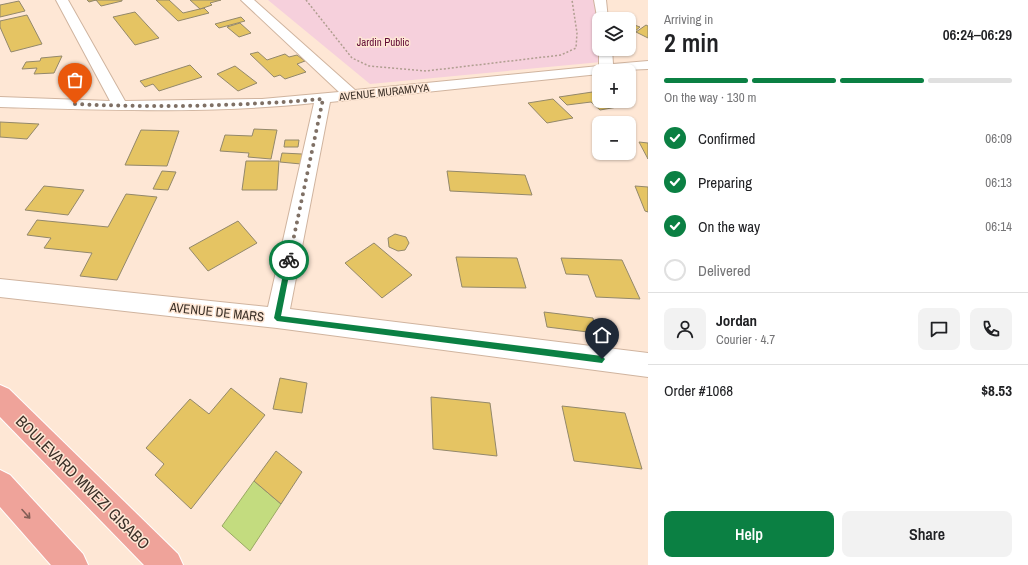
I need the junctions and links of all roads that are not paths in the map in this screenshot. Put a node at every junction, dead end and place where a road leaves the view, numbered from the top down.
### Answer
1 (62, 0) edge
2 (247, 0) edge
3 (600, 0) edge
4 (601, 12) edge
5 (648, 65) edge
6 (636, 66) edge
7 (592, 70) edge
8 (352, 95) junction
9 (323, 99) junction
10 (0, 102) edge
11 (120, 106) junction
12 (0, 288) edge
13 (277, 318) junction
14 (648, 365) edge
15 (0, 398) edge
16 (0, 485) edge
17 (72, 565) edge
18 (167, 565) edge

1 - 11 street
2 - 8 street
3 - 4 street
5 - 6 street, AVENUE MURAMVYA
7 - 8 street, AVENUE MURAMVYA
8 - 9 street, AVENUE MURAMVYA
9 - 11 street, AVENUE MURAMVYA
9 - 13 street
10 - 11 street, AVENUE MURAMVYA
12 - 13 street, AVENUE DE MARS
13 - 14 street, AVENUE DE MARS
15 - 18 main road, BOULEVARD MWEZI GISABO
16 -> 17 main road

